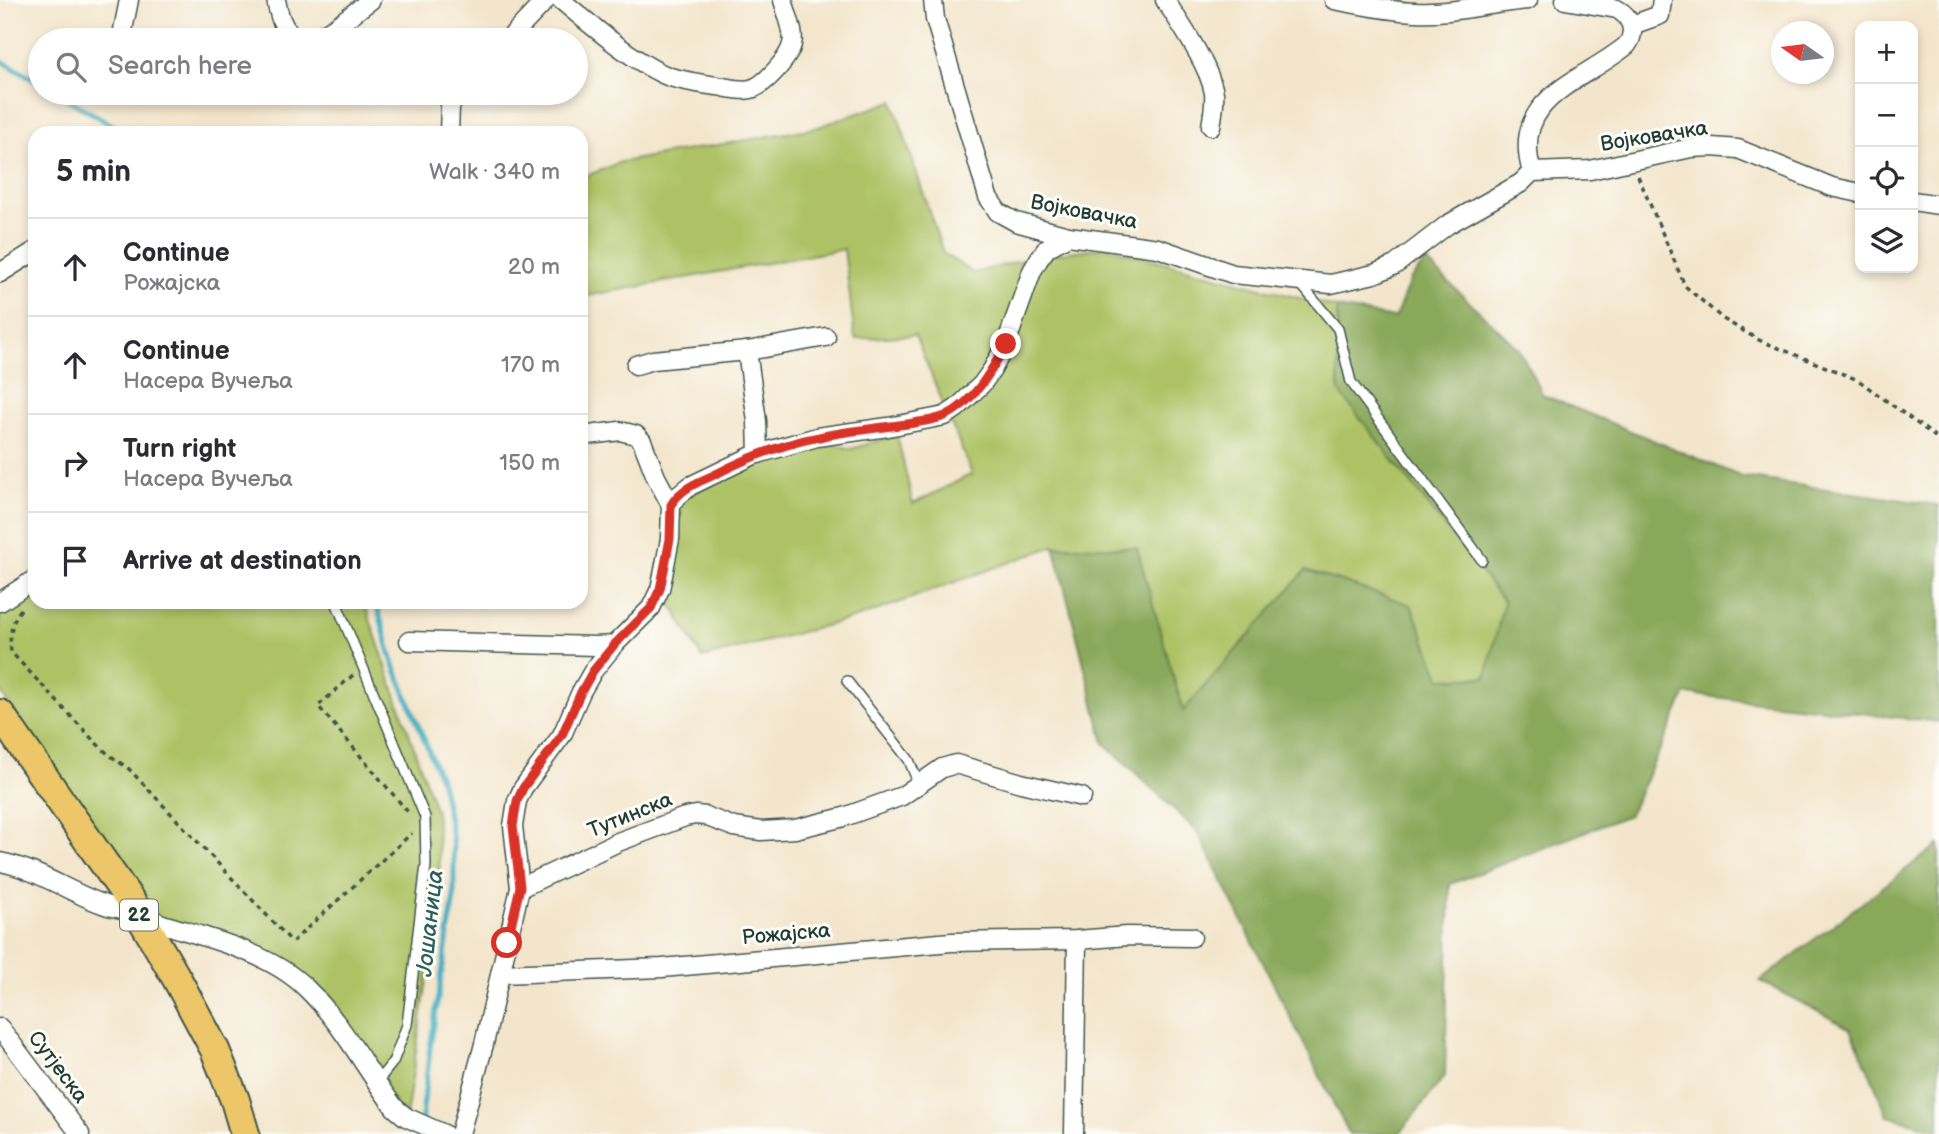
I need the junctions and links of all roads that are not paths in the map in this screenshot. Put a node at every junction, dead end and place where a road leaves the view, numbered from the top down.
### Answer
1 (129, 0) edge
2 (276, 0) edge
3 (371, 0) edge
4 (546, 0) edge
5 (561, 0) edge
6 (783, 0) edge
7 (933, 0) edge
8 (1165, 0) edge
9 (1334, 0) edge
10 (1528, 0) edge
11 (1565, 0) edge
12 (1662, 0) edge
13 (1632, 24) junction
14 (123, 28) edge
15 (285, 28) edge
16 (331, 28) edge
17 (519, 28) edge
18 (451, 105) edge
19 (449, 126) edge
20 (1211, 126) dead end
21 (1532, 172) junction
22 (1855, 191) edge
23 (1918, 202) edge
24 (1939, 205) edge
25 (1068, 236) junction
26 (28, 255) edge
27 (0, 273) edge
28 (1298, 281) junction
29 (826, 337) dead end
30 (747, 351) junction
31 (635, 365) dead end
32 (588, 435) edge
33 (758, 454) junction
34 (671, 505) junction
35 (1482, 560) dead end
36 (28, 584) edge
37 (0, 603) edge
38 (339, 609) edge
39 (409, 641) dead end
40 (614, 645) junction
41 (847, 681) dead end
42 (0, 714) edge
43 (919, 785) junction
44 (1082, 797) dead end
45 (0, 862) edge
46 (520, 887) junction
47 (138, 912) junction
48 (1192, 937) dead end
49 (1077, 940) junction
50 (500, 974) junction
51 (0, 1028) edge
52 (377, 1082) junction
53 (80, 1134) edge
54 (245, 1134) edge
55 (443, 1134) edge
56 (460, 1134) edge
57 (1074, 1134) edge

1 - 14 street
2 - 15 street
3 - 16 street
4 - 17 street
5 - 6 street
7 - 25 street, Војковачка
8 - 20 street
9 - 10 street
11 - 13 street
12 - 13 street
13 - 21 street
18 - 19 street
21 - 22 street, Војковачка
21 - 28 street, Војковачка
23 - 24 street
25 - 28 street, Војковачка
25 - 33 street
26 - 27 street
28 - 35 lane
29 - 30 street
30 - 31 street
30 - 33 street
32 - 34 street
33 - 34 street
34 - 40 street
36 - 37 street
38 - 52 lane
39 - 40 street
40 - 46 street
41 - 43 lane
42 - 47 main road, 22
43 - 44 street, Тутинска
43 - 46 street, Тутинска
45 - 47 street
46 - 50 street
47 - 52 street
47 - 54 main road, 22
48 - 49 street, Рожајска
49 - 50 street, Рожајска
49 - 57 street
50 - 56 street
51 - 53 street, Сутјеска
52 - 55 street

